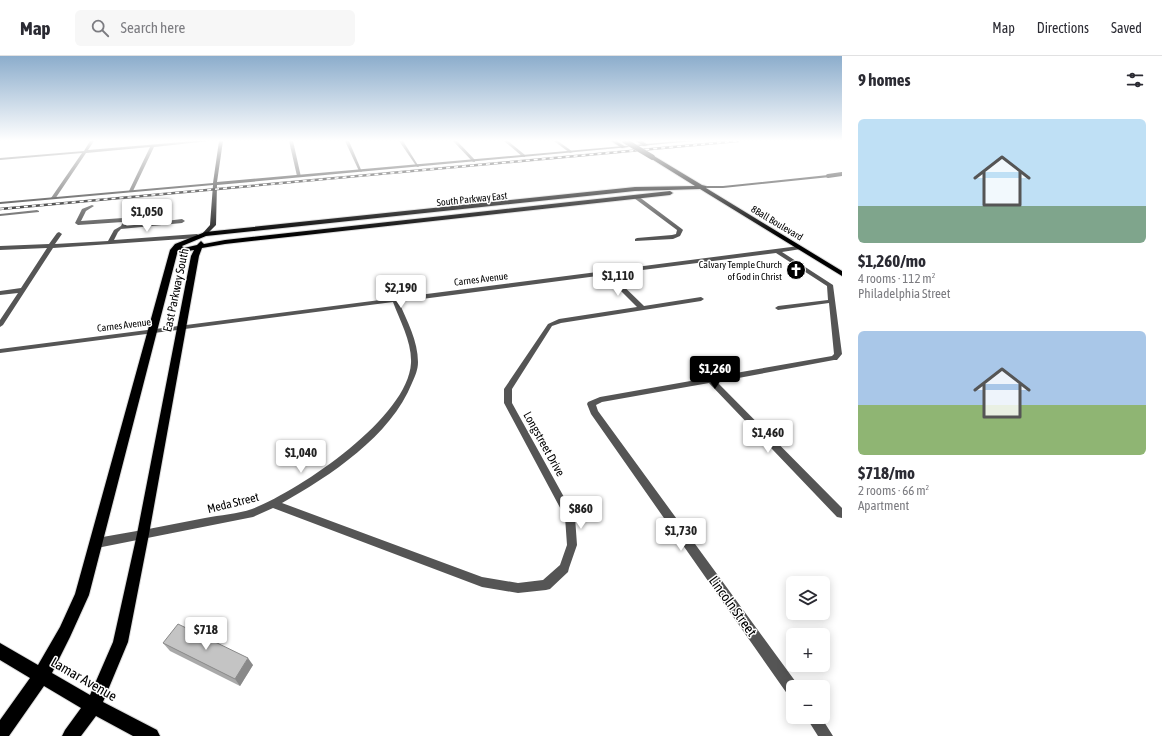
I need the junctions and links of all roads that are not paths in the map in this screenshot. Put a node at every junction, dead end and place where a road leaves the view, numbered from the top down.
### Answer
1 (71, 173) edge
2 (140, 173) edge
3 (217, 173) edge
4 (297, 173) edge
5 (339, 173) edge
6 (673, 173) edge
7 (679, 173) edge
8 (842, 174) edge
9 (298, 176) junction
10 (216, 184) junction
11 (704, 187) junction
12 (653, 188) junction
13 (131, 191) junction
14 (636, 197) junction
15 (53, 198) junction
16 (518, 201) junction
17 (0, 203) edge
18 (92, 206) dead end
19 (526, 209) junction
20 (37, 211) dead end
21 (0, 214) edge
22 (182, 221) dead end
23 (123, 227) junction
24 (59, 234) dead end
25 (165, 238) junction
26 (200, 239) junction
27 (637, 240) dead end
28 (110, 243) junction
29 (179, 244) junction
30 (51, 246) junction
31 (0, 248) edge
32 (799, 248) junction
33 (777, 251) junction
34 (607, 273) junction
35 (842, 274) edge
36 (23, 290) junction
37 (0, 293) edge
38 (701, 299) dead end
39 (395, 300) junction
40 (832, 301) junction
41 (642, 308) junction
42 (778, 308) dead end
43 (0, 325) edge
44 (182, 328) junction
45 (153, 332) junction
46 (0, 351) edge
47 (710, 380) junction
48 (274, 504) junction
49 (841, 514) edge
50 (143, 534) junction
51 (97, 543) junction
52 (0, 651) edge
53 (41, 675) junction
54 (786, 680) edge
55 (93, 706) junction
56 (818, 724) edge
57 (4, 733) edge
58 (142, 734) edge
59 (71, 736) edge
60 (826, 736) edge

1 - 15 street
2 - 13 street
3 - 10 main road
4 - 9 street
5 - 9 main road
6 - 12 main road
7 - 11 main road
8 - 11 main road, bridge
9 - 10 main road
10 - 13 main road
10 - 26 main road
11 - 12 main road, South Parkway East
11 - 14 main road, South Parkway East
11 - 32 main road, 8Ball Boulevard
12 - 16 main road, South Parkway East
13 - 15 main road
14 - 19 main road, South Parkway East
14 - 27 street
15 - 17 main road
16 - 19 main road
16 - 26 main road, South Parkway East
18 - 23 street
19 - 26 main road, South Parkway East
20 - 21 street
22 - 23 street
23 - 28 street
24 - 30 street
25 - 26 street
25 - 28 street
25 - 29 street
26 - 29 main road, East Parkway South
26 - 44 main road, East Parkway South
28 - 30 street
29 - 45 main road, East Parkway South
30 - 31 street
30 - 36 street
32 - 33 street, Carnes Avenue
32 - 35 main road, 8Ball Boulevard
33 - 34 street, Carnes Avenue
33 - 40 street
34 - 39 street, Carnes Avenue
34 - 41 street
36 - 37 street
36 - 43 street
38 - 41 street, Longstreet Drive
39 - 44 street, Carnes Avenue
39 - 48 street, Meda Street
40 - 42 street
40 - 47 street
41 - 48 street, Longstreet Drive
44 - 45 street, Carnes Avenue
44 - 50 main road, East Parkway South
45 - 46 street, Carnes Avenue
45 - 51 main road, East Parkway South
47 - 49 street
47 - 54 street, Lincoln Street
48 - 50 street, Meda Street
50 - 51 street, Meda Street
50 - 55 main road, East Parkway South
51 - 53 main road, East Parkway South
52 - 53 main road, Lamar Avenue
53 - 55 main road, Lamar Avenue
53 - 57 main road
55 - 58 main road, Lamar Avenue
55 - 59 main road
56 - 60 street

